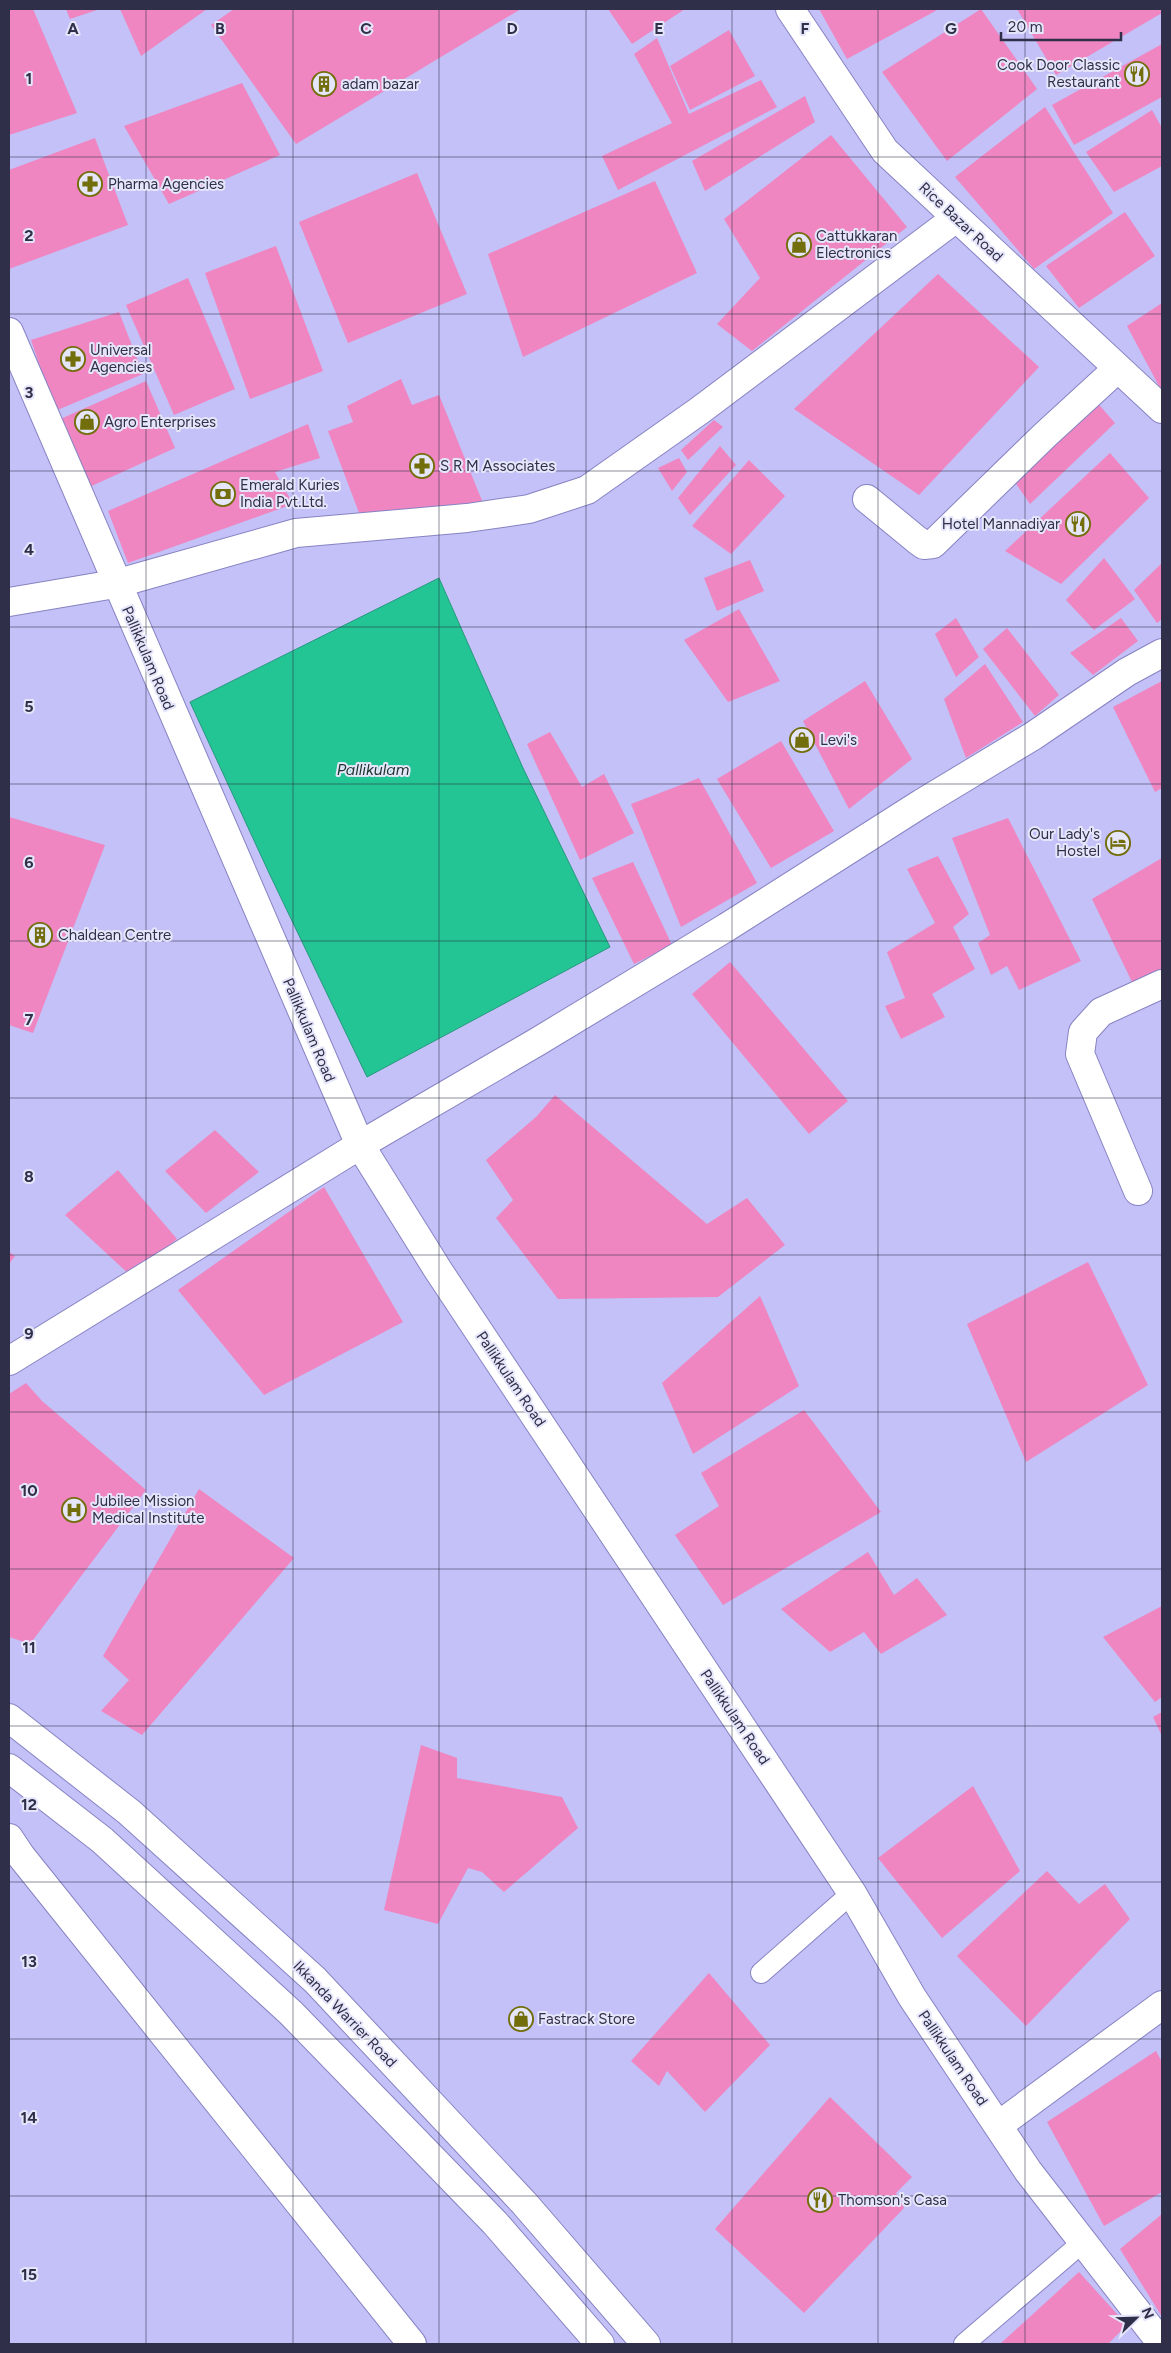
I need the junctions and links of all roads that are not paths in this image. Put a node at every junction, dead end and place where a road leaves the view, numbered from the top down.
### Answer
1 (790, 9) edge
2 (956, 218) junction
3 (9, 332) edge
4 (1118, 370) junction
5 (1162, 409) edge
6 (867, 499) dead end
7 (116, 584) junction
8 (9, 602) edge
9 (1162, 653) edge
10 (1162, 984) edge
11 (360, 1145) junction
12 (1138, 1191) dead end
13 (9, 1361) edge
14 (9, 1718) edge
15 (9, 1768) edge
16 (9, 1838) edge
17 (852, 1893) junction
18 (761, 1973) dead end
19 (1162, 2005) edge
20 (999, 2125) junction
21 (1083, 2242) junction
22 (412, 2344) edge
23 (600, 2344) edge
24 (646, 2344) edge
25 (964, 2344) edge
26 (1162, 2344) edge

1 - 2 street, Rice Bazar Road
2 - 4 street, Rice Bazar Road
2 - 7 street
3 - 7 street, Pallikkulam Road
4 - 5 street, Rice Bazar Road
4 - 6 street
7 - 8 street
7 - 11 street, Pallikkulam Road
9 - 11 street
10 - 12 street
11 - 13 street
11 - 17 street, Pallikkulam Road
14 - 24 street, Ikkanda Warrier Road
15 - 23 street
16 - 22 street
17 - 18 lane
17 - 20 street, Pallikkulam Road
19 - 20 street
20 - 21 street, Pallikkulam Road
21 - 25 lane
21 - 26 street, Pallikkulam Road

